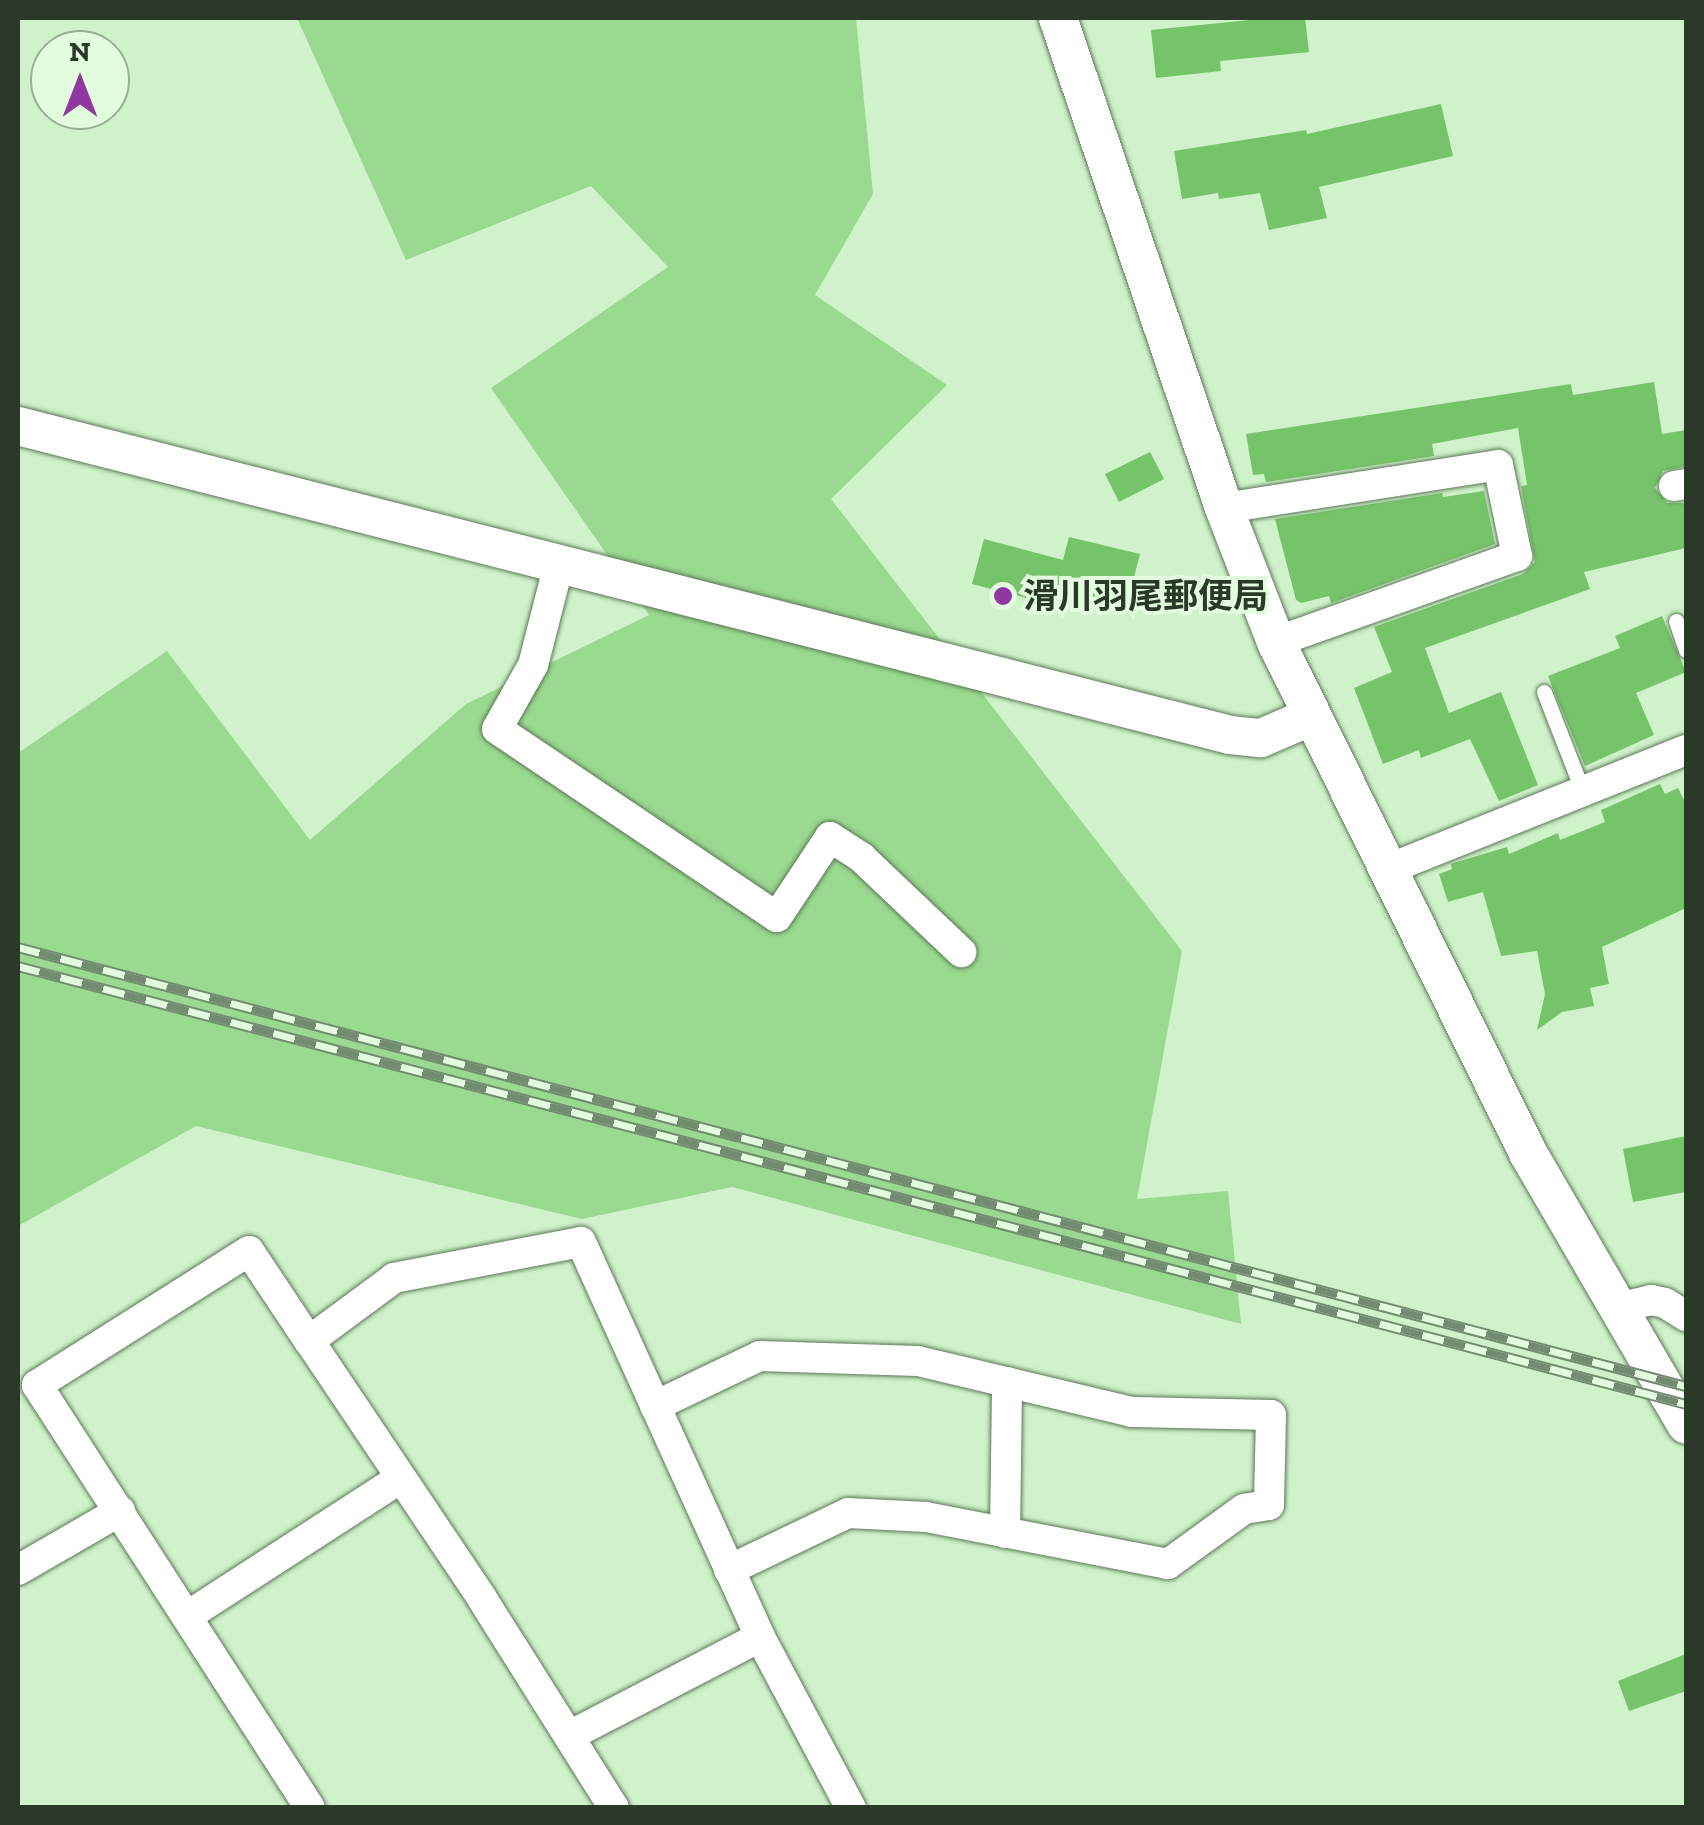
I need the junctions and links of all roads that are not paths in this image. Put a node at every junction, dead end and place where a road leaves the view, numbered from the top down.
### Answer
1 (1058, 18) edge
2 (18, 426) edge
3 (1224, 508) junction
4 (559, 564) junction
5 (1676, 621) dead end
6 (1276, 642) junction
7 (1686, 650) edge
8 (1544, 692) dead end
9 (1310, 717) junction
10 (1683, 759) edge
11 (1583, 792) junction
12 (1386, 870) junction
13 (961, 952) dead end
14 (1617, 1308) junction
15 (1686, 1316) edge
16 (309, 1341) junction
17 (1006, 1382) junction
18 (27, 1390) edge
19 (655, 1406) junction
20 (1686, 1424) edge
21 (401, 1478) junction
22 (120, 1511) junction
23 (1005, 1533) junction
24 (18, 1570) edge
25 (729, 1570) junction
26 (189, 1615) junction
27 (760, 1637) junction
28 (569, 1736) junction
29 (310, 1808) edge
30 (614, 1808) edge
31 (851, 1808) edge

1 - 3 street
2 - 4 street
3 - 6 street
3 - 6 street
4 - 9 street
4 - 13 street
5 - 7 lane
6 - 9 street
8 - 11 lane
9 - 12 street
10 - 11 street
11 - 12 street
12 - 14 street
14 - 15 street
14 - 20 street
16 - 18 street
16 - 19 street
16 - 21 street
17 - 19 street
17 - 23 street
17 - 23 street
18 - 22 street
19 - 25 street
21 - 26 street
21 - 28 street
22 - 24 street
22 - 26 street
23 - 25 street
25 - 27 street
26 - 29 street
27 - 28 street
27 - 31 street
28 - 30 street

